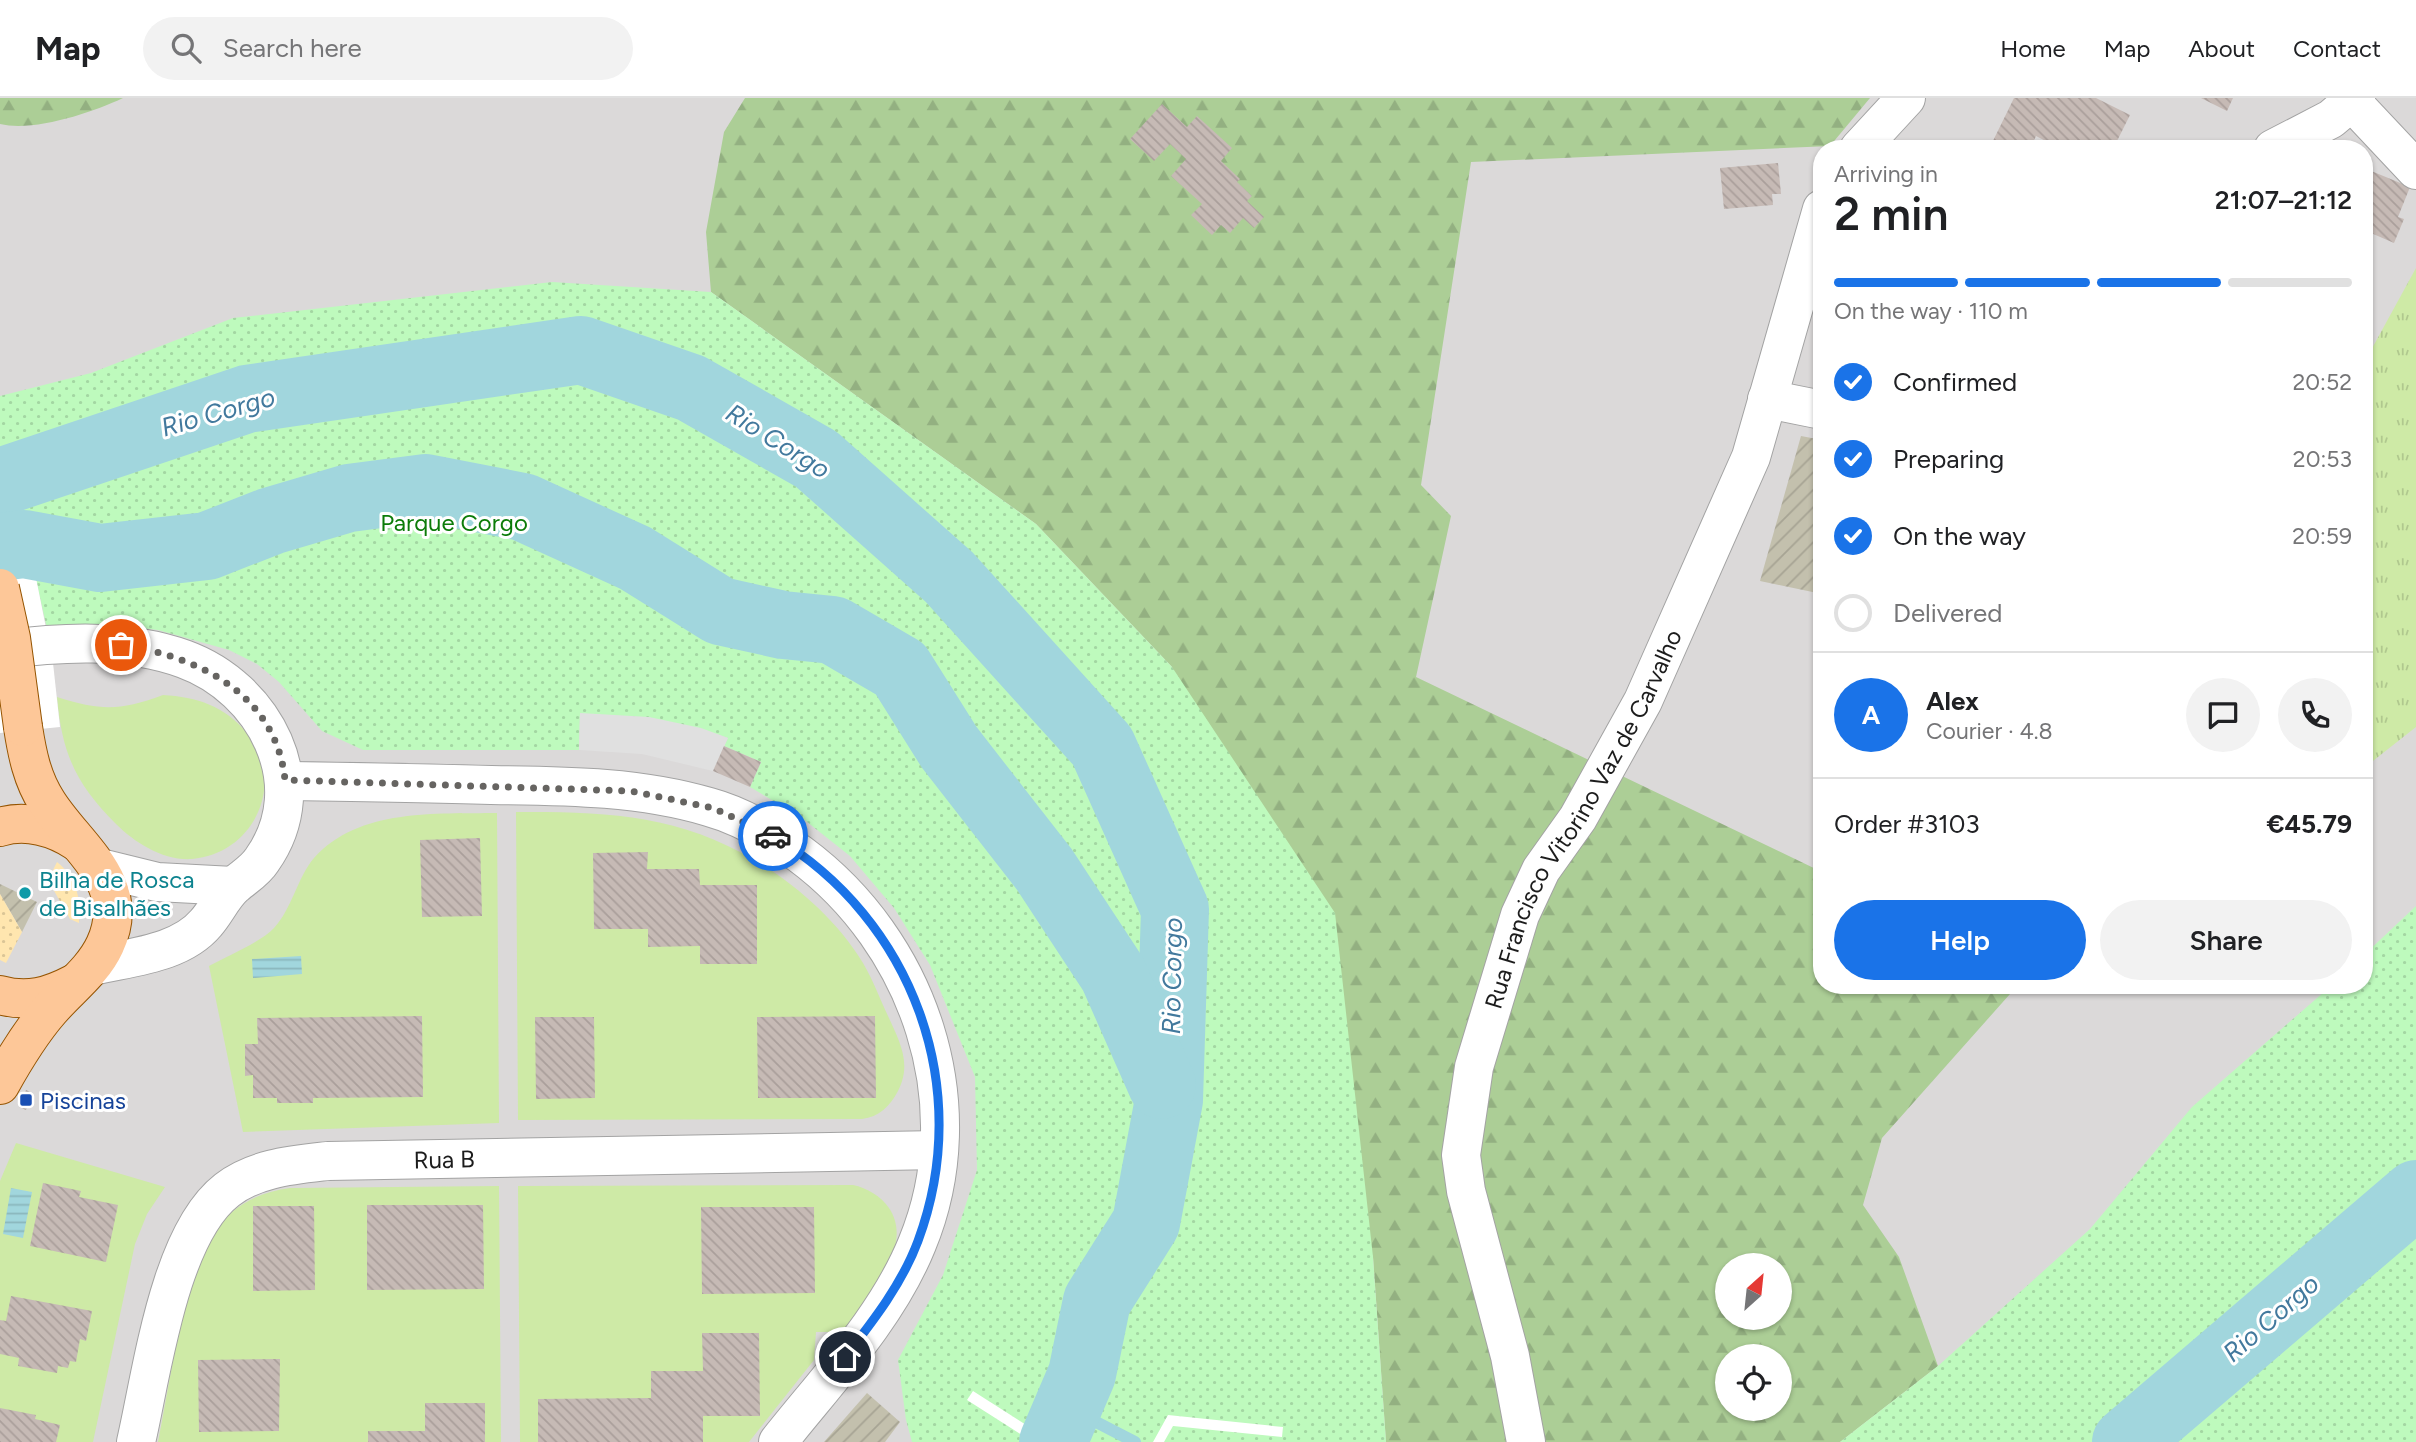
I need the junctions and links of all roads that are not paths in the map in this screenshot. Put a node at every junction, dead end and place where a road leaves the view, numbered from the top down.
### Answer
1 (1906, 98) edge
2 (2355, 100) edge
3 (1867, 140) edge
4 (2291, 140) edge
5 (2416, 170) edge
6 (1813, 240) edge
7 (1767, 399) junction
8 (1813, 408) edge
9 (0, 589) edge
10 (0, 650) edge
11 (285, 780) junction
12 (0, 827) edge
13 (92, 858) junction
14 (233, 886) junction
15 (84, 974) junction
16 (0, 995) edge
17 (0, 1085) edge
18 (939, 1150) junction
19 (136, 1442) edge
20 (778, 1442) edge
21 (1526, 1442) edge

1 - 3 street
2 - 4 street
2 - 5 street
6 - 7 street, Rua Francisco Vitorino Vaz de Carvalho
7 - 8 street
7 - 21 street, Rua Francisco Vitorino Vaz de Carvalho
9 - 13 main road, bridge
10 - 11 street
11 - 14 street
11 - 18 street
12 - 13 main road
13 - 14 street
13 - 15 main road
14 - 15 street
15 - 16 main road
15 - 17 main road
18 - 19 street, Rua B
18 - 20 street

